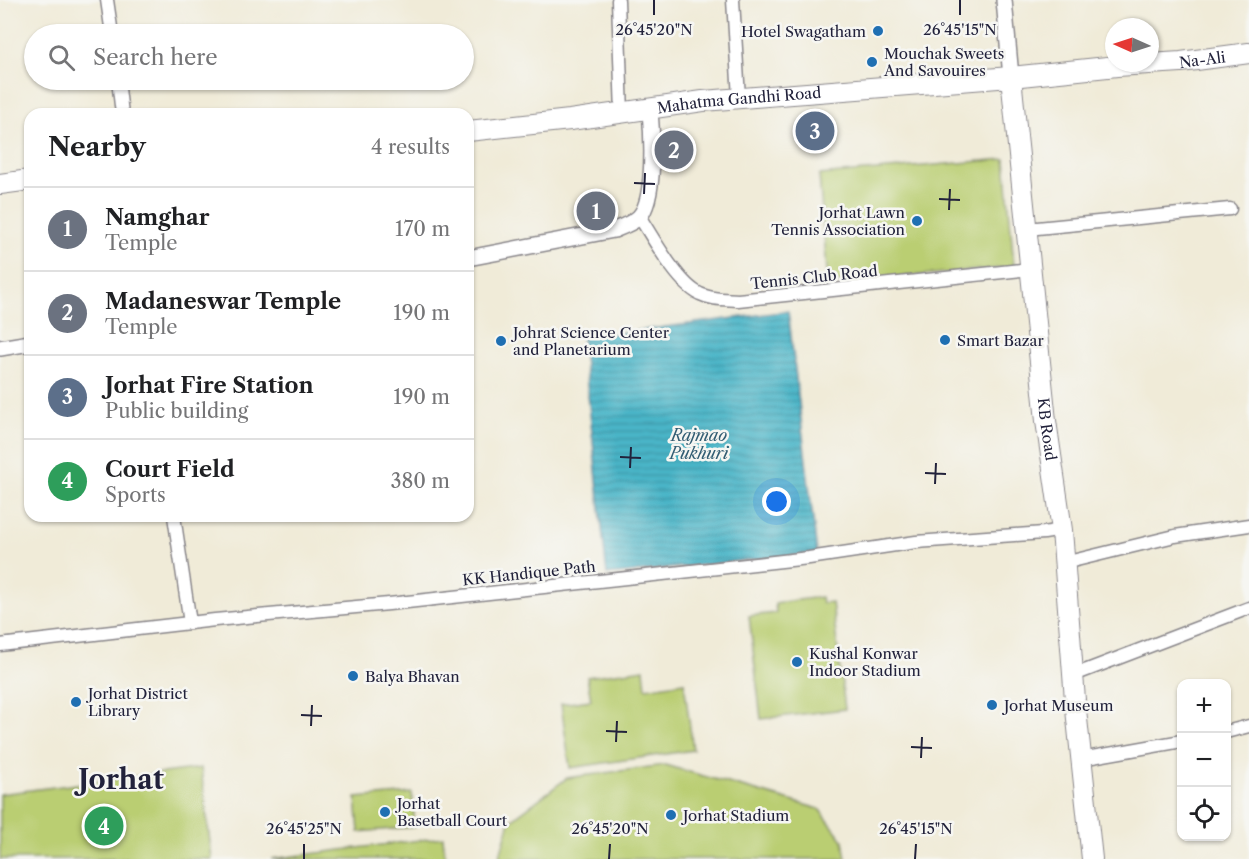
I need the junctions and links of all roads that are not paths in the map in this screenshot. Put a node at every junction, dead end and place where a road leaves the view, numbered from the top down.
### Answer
1 (107, 0) edge
2 (618, 0) edge
3 (733, 0) edge
4 (1004, 0) edge
5 (111, 24) edge
6 (1249, 53) edge
7 (1011, 77) junction
8 (119, 90) edge
9 (740, 98) junction
10 (121, 108) edge
11 (650, 110) junction
12 (622, 114) junction
13 (474, 129) edge
14 (24, 181) edge
15 (0, 184) edge
16 (1230, 208) dead end
17 (639, 216) junction
18 (1027, 229) junction
19 (474, 257) edge
20 (1031, 269) junction
21 (24, 336) edge
22 (0, 340) edge
23 (24, 344) edge
24 (0, 348) edge
25 (175, 522) edge
26 (1249, 525) edge
27 (1062, 530) junction
28 (1064, 563) junction
29 (1249, 608) edge
30 (190, 623) junction
31 (0, 645) edge
32 (1074, 675) junction
33 (1249, 726) edge
34 (1231, 731) edge
35 (1177, 742) edge
36 (1081, 759) junction
37 (1092, 859) edge

1 - 5 street
2 - 12 street
3 - 9 street
4 - 7 street, KB Road
6 - 7 main road, Na-Ali
7 - 9 main road, Mahatma Gandhi Road
7 - 18 main road, KB Road
8 - 10 street
9 - 11 main road, Mahatma Gandhi Road
11 - 12 main road, Mahatma Gandhi Road
11 - 17 street
12 - 13 main road, Mahatma Gandhi Road
14 - 15 main road
16 - 18 street
17 - 19 street
17 - 20 street, Tennis Club Road
18 - 20 main road, KB Road
20 - 27 main road, KB Road
21 - 22 street
23 - 24 street
25 - 30 street
26 - 28 street
27 - 28 main road, KB Road
27 - 30 street, KK Handique Path
28 - 32 main road, KB Road
29 - 32 street
30 - 31 street, KK Handique Path
32 - 36 main road, KB Road
33 - 34 street
35 - 36 street
36 - 37 main road, KB Road

